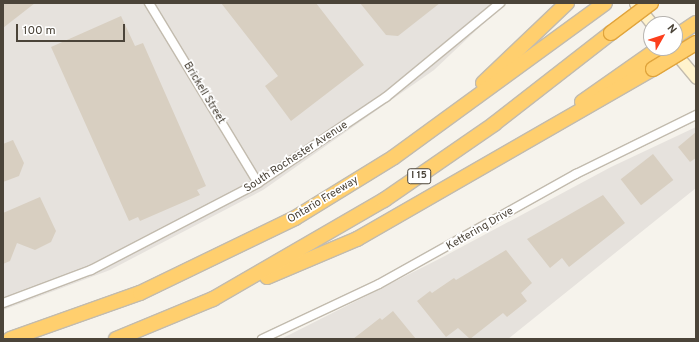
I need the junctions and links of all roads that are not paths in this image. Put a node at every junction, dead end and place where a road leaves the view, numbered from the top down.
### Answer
1 (149, 3) edge
2 (500, 3) edge
3 (567, 3) edge
4 (635, 3) edge
5 (650, 3) edge
6 (600, 7) edge
7 (646, 16) edge
8 (693, 25) edge
9 (683, 32) edge
10 (696, 43) edge
11 (647, 56) edge
12 (678, 56) edge
13 (696, 78) edge
14 (696, 115) edge
15 (441, 124) junction
16 (528, 141) junction
17 (258, 183) junction
18 (213, 299) junction
19 (3, 303) edge
20 (10, 339) edge
21 (116, 339) edge
22 (262, 339) edge

1 - 17 street, Brickell Street
2 - 17 street, South Rochester Avenue
3 - 15 highway
4 - 7 main road
5 - 18 highway, I 15, bridge
6 - 15 highway, Ontario Freeway
8 - 9 highway
10 - 16 highway, bridge
11 - 16 highway
12 - 13 main road
14 - 22 street, Kettering Drive
15 - 20 highway, Ontario Freeway
16 - 18 highway
17 - 19 street, South Rochester Avenue
18 - 21 highway, I 15

